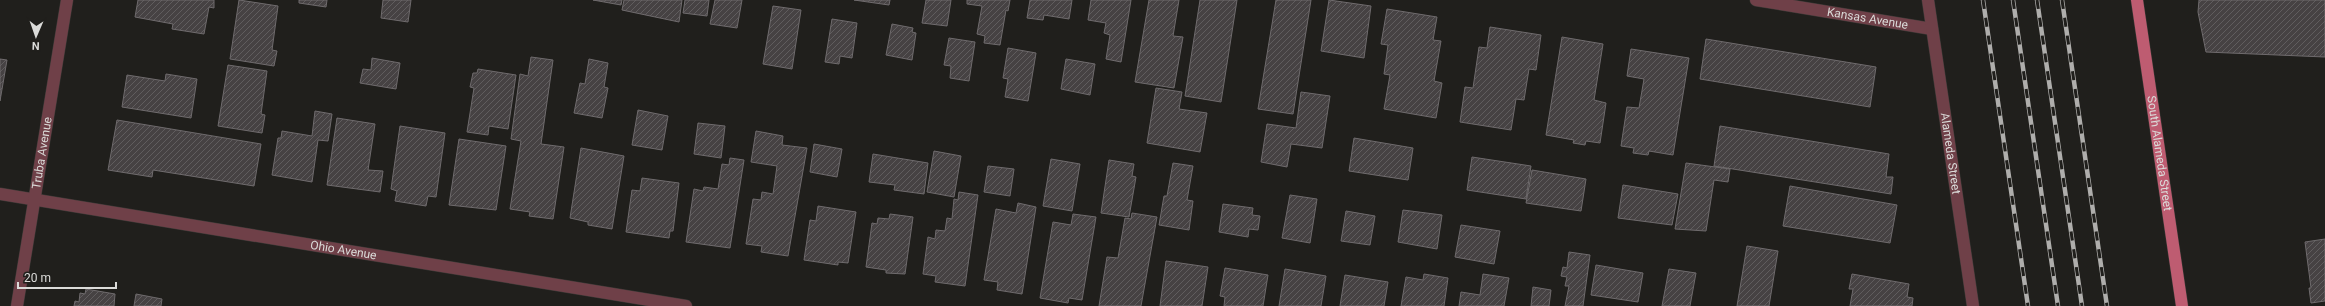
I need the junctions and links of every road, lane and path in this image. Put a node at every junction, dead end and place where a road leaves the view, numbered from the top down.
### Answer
1 (67, 0) edge
2 (1756, 0) edge
3 (1928, 0) edge
4 (2138, 0) edge
5 (1932, 29) junction
6 (0, 194) edge
7 (34, 200) junction
8 (17, 306) edge
9 (686, 306) edge
10 (1974, 306) edge
11 (2182, 306) edge

1 - 7 street, Truba Avenue
2 - 5 street, Kansas Avenue
3 - 5 street, Alameda Street
4 - 11 main road, South Alameda Street
5 - 10 street, Alameda Street
6 - 7 street, Ohio Avenue
7 - 8 street, Truba Avenue
7 - 9 street, Ohio Avenue

